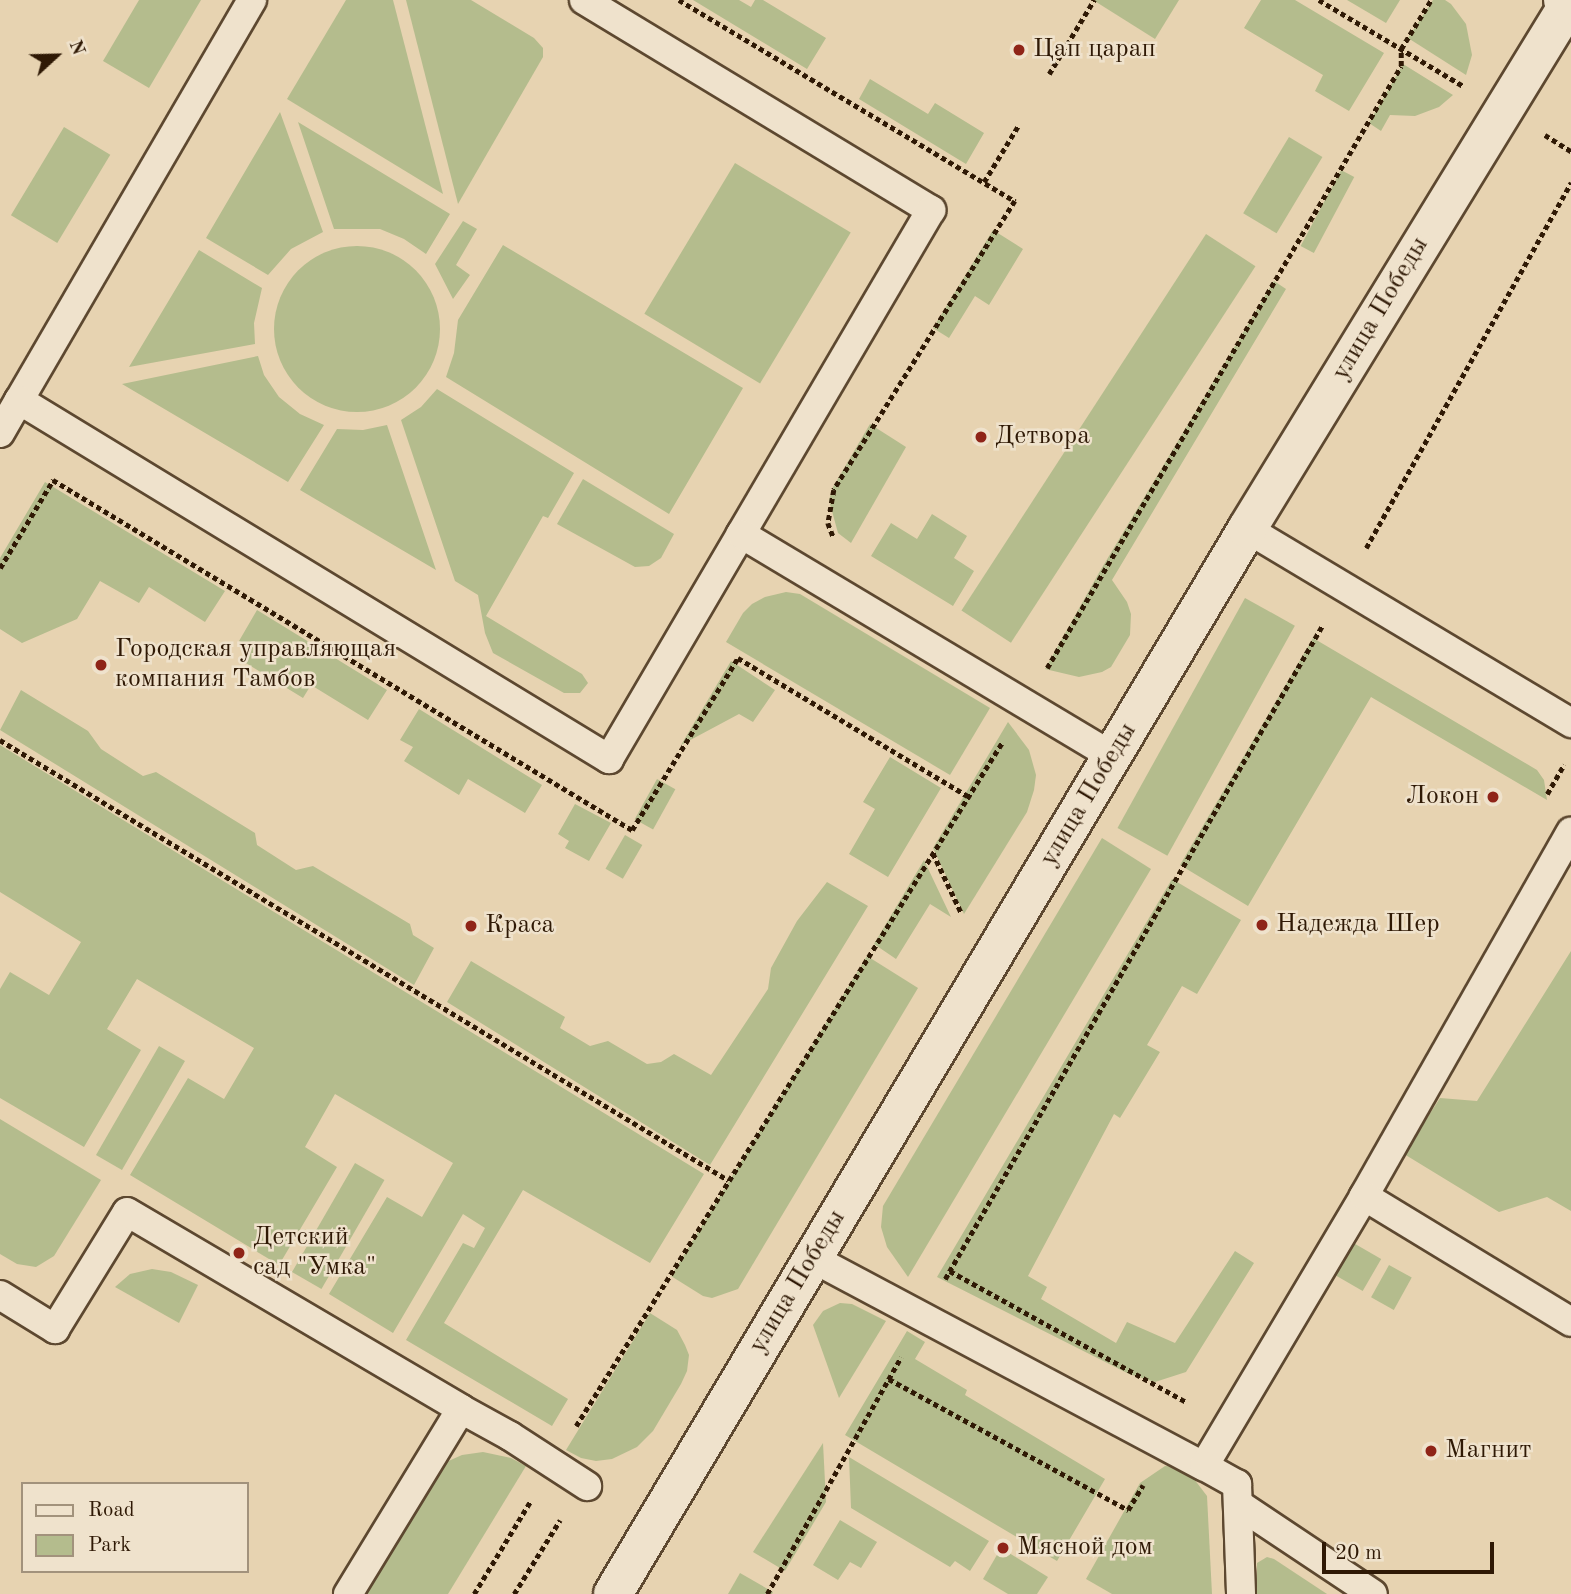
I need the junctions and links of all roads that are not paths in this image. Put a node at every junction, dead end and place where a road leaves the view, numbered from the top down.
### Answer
1 (252, 0) edge
2 (584, 0) edge
3 (1568, 2) edge
4 (19, 400) junction
5 (0, 433) edge
6 (1247, 529) junction
7 (741, 534) junction
8 (1571, 723) edge
9 (1112, 757) junction
10 (1571, 832) edge
11 (1364, 1196) junction
12 (812, 1258) junction
13 (0, 1295) edge
14 (1571, 1322) edge
15 (461, 1409) junction
16 (1204, 1466) junction
17 (585, 1485) road end
18 (1238, 1504) junction
19 (348, 1594) edge
20 (613, 1594) edge
21 (1241, 1594) edge
22 (1373, 1594) edge

1 - 4 lane
2 - 7 lane
3 - 6 street, улица Победы
4 - 5 lane
4 - 7 lane
6 - 8 lane
6 - 9 street, улица Победы
7 - 9 lane
9 - 12 street, улица Победы
10 - 11 lane
11 - 14 lane
11 - 16 lane
12 - 16 lane
12 - 20 street, улица Победы
13 - 15 lane
15 - 17 lane
15 - 19 lane
16 - 18 lane
18 - 21 lane
18 - 22 lane

